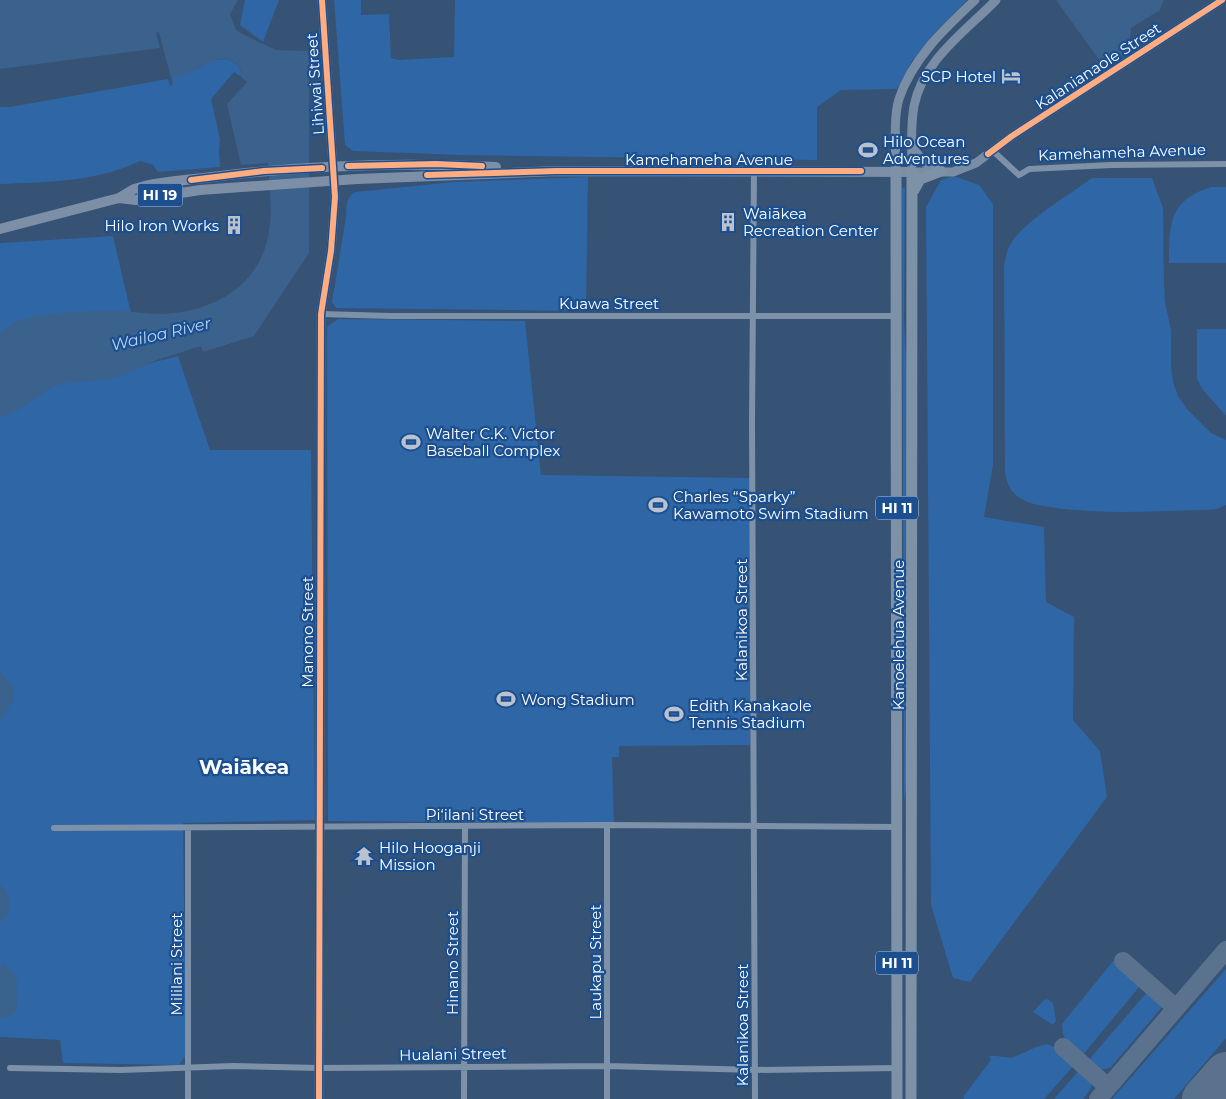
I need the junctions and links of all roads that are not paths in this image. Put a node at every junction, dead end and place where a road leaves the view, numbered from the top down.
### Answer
1 (322, 0) edge
2 (975, 0) edge
3 (996, 0) edge
4 (1222, 0) edge
5 (912, 147) junction
6 (991, 153) junction
7 (1226, 164) edge
8 (333, 167) junction
9 (557, 171) junction
10 (754, 171) junction
11 (896, 172) junction
12 (912, 172) junction
13 (941, 172) junction
14 (334, 181) junction
15 (912, 194) junction
16 (119, 198) junction
17 (0, 229) edge
18 (321, 314) junction
19 (754, 316) junction
20 (897, 316) junction
21 (913, 792) junction
22 (607, 825) junction
23 (465, 826) junction
24 (896, 827) junction
25 (54, 828) dead end
26 (188, 828) junction
27 (319, 828) junction
28 (754, 828) junction
29 (912, 849) junction
30 (463, 1066) junction
31 (608, 1066) junction
32 (10, 1068) dead end
33 (318, 1068) junction
34 (897, 1068) junction
35 (188, 1069) junction
36 (755, 1070) junction
37 (188, 1099) edge
38 (319, 1099) edge
39 (464, 1099) edge
40 (608, 1099) edge
41 (755, 1099) edge
42 (897, 1099) edge
43 (911, 1099) edge

1 - 8 street, Lihiwai Street
2 - 11 street
3 - 5 street
4 - 6 street, Kalanianaole Street
5 - 12 street
5 - 13 street
6 - 7 street, Kamehameha Avenue
6 - 13 street, Kalanianaole Street / HI 19
8 - 9 main road, Kamehameha Avenue / HI 19
8 - 14 street, Manono Street
8 - 16 main road, Kamehameha Avenue / HI 19
9 - 10 main road, Kamehameha Avenue / HI 19
9 - 14 main road, Kamehameha Avenue / HI 19
10 - 11 main road, Kamehameha Avenue / HI 19
10 - 19 street, Kalanikoa Street
11 - 12 main road, Kamehameha Avenue / HI 19
11 - 20 highway, Kanoelehua Avenue / HI 11
12 - 13 street, Kalanianaole Street / HI 19
12 - 15 highway, Kanoelehua Avenue / HI 11
13 - 15 highway
14 - 16 main road, Kamehameha Avenue / HI 19
14 - 18 street, Manono Street
15 - 21 highway, Kanoelehua Avenue / HI 11
16 - 17 main road, Kamehameha Avenue / HI 19
18 - 19 street, Kuawa Street
18 - 27 street, Manono Street
19 - 20 street, Kuawa Street
19 - 28 street, Kalanikoa Street
20 - 24 highway, Kanoelehua Avenue / HI 11
21 - 24 highway
21 - 29 highway, Kanoelehua Avenue / HI 11
22 - 23 street, Pi‘ilani Street
22 - 28 street, Pi‘ilani Street
22 - 31 street, Laukapu Street
23 - 27 street, Pi‘ilani Street
23 - 30 street, Hinano Street
24 - 28 street, Pi‘ilani Street
24 - 29 highway
24 - 34 highway, Kanoelehua Avenue / HI 11
25 - 26 street, Pi‘ilani Street
26 - 27 street, Pi‘ilani Street
26 - 35 street, Mililani Street
27 - 33 street, Manono Street
28 - 36 street, Kalanikoa Street
29 - 43 highway, Kanoelehua Avenue / HI 11
30 - 31 street, Hualani Street
30 - 33 street, Hualani Street
30 - 39 street, Hinano Street
31 - 36 street, Hualani Street
31 - 40 street, Laukapu Street
32 - 35 street, Hualani Street
33 - 35 street, Hualani Street
33 - 38 street, Manono Street
34 - 36 street, Hualani Street
34 - 42 highway, Kanoelehua Avenue / HI 11
35 - 37 street, Mililani Street
36 - 41 street, Kalanikoa Street

